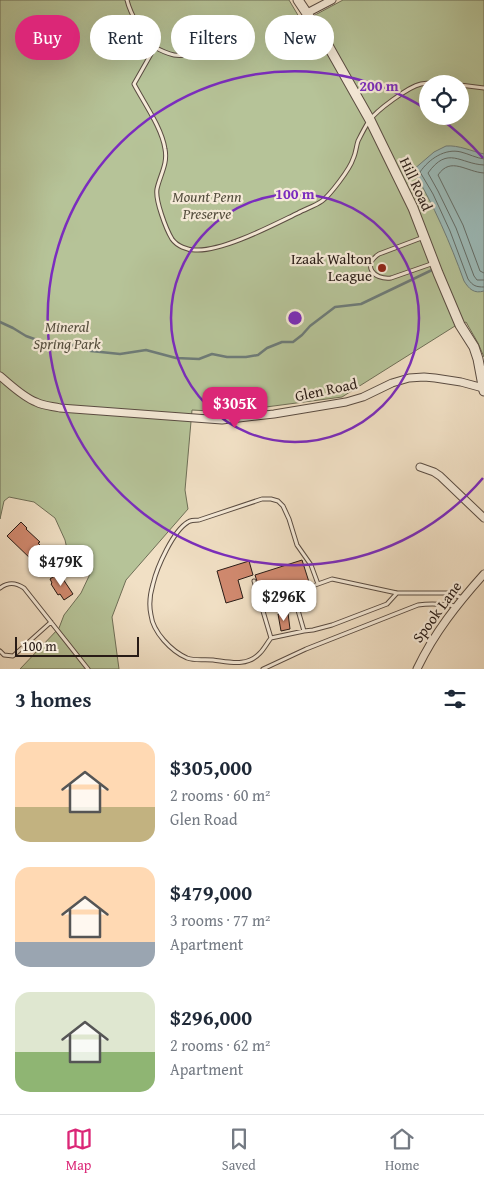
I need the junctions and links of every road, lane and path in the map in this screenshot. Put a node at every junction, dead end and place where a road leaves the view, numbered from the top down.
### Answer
1 (127, 0) edge
2 (298, 0) edge
3 (332, 0) edge
4 (307, 13) junction
5 (132, 15) edge
6 (148, 60) edge
7 (419, 84) edge
8 (469, 86) edge
9 (484, 88) edge
10 (370, 120) junction
11 (425, 237) junction
12 (434, 263) junction
13 (0, 376) edge
14 (484, 390) edge
15 (420, 467) dead end
16 (484, 518) edge
17 (484, 574) edge
18 (254, 581) dead end
19 (318, 584) junction
20 (0, 588) edge
21 (294, 593) junction
22 (397, 593) junction
23 (463, 598) junction
24 (261, 604) junction
25 (457, 606) junction
26 (51, 622) junction
27 (304, 631) junction
28 (271, 638) junction
29 (0, 651) edge
30 (88, 669) edge
31 (263, 669) edge
32 (417, 669) edge

1 - 5 lane
2 - 4 street, Hill Road
3 - 4 street
4 - 10 street, Hill Road
6 - 10 lane
7 - 10 lane
8 - 9 lane
10 - 11 street, Hill Road
11 - 12 street, Hill Road
11 - 12 lane
12 - 14 street, Hill Road
13 - 14 street, Glen Road
15 - 16 street
17 - 23 street, Spook Lane
18 - 24 lane
19 - 21 lane
19 - 22 lane
19 - 28 lane
20 - 26 lane
21 - 24 lane
21 - 27 lane
22 - 23 lane
22 - 27 lane
23 - 25 street, Spook Lane
24 - 28 lane
25 - 31 lane
25 - 32 street, Spook Lane
26 - 29 lane
26 - 30 lane
27 - 28 lane

